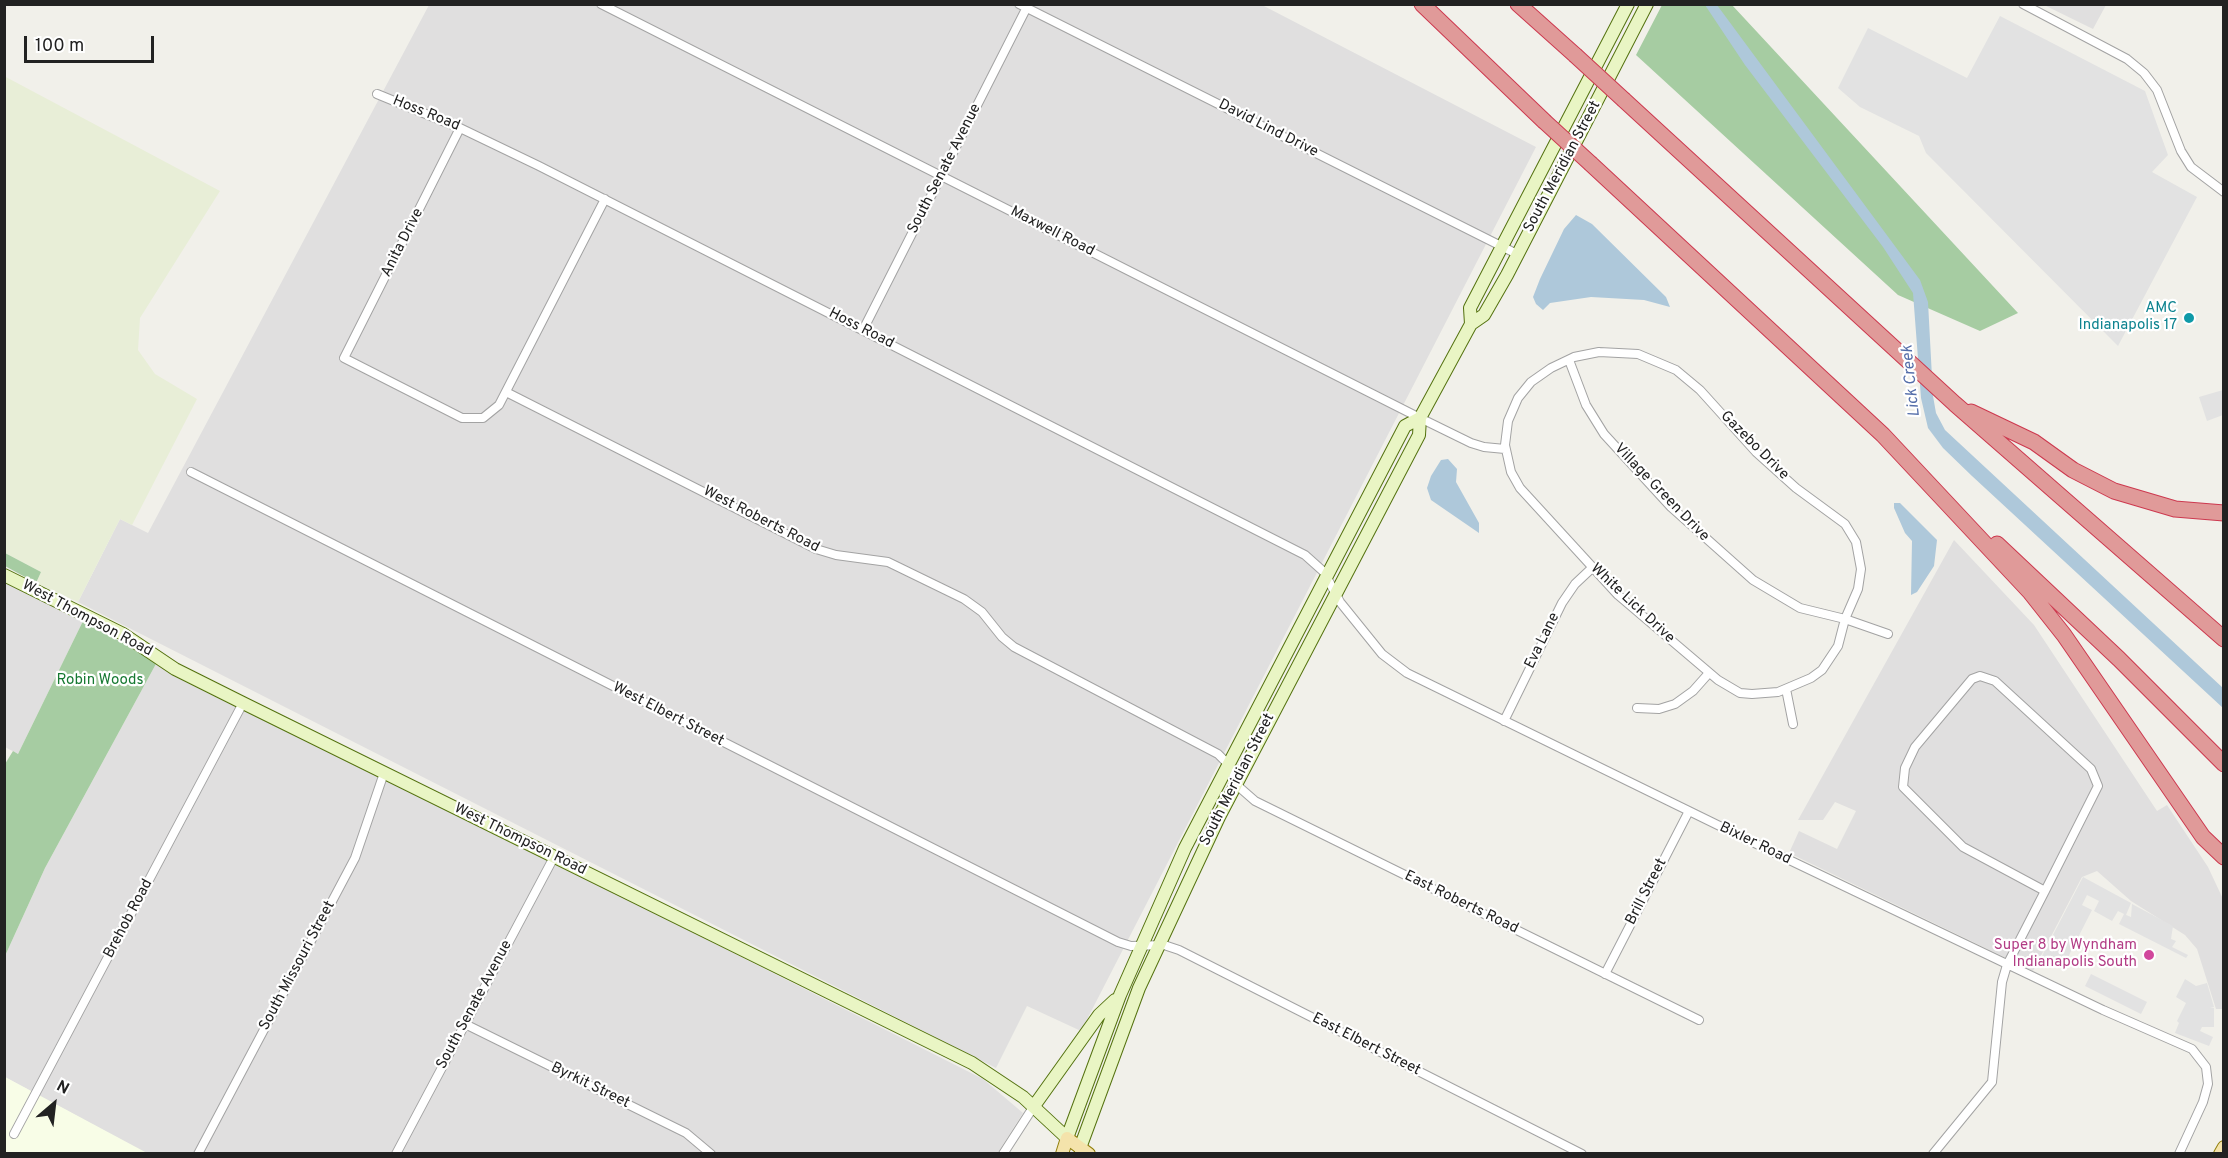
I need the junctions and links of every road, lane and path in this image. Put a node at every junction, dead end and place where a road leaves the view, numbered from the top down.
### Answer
1 (601, 4) edge
2 (1422, 4) edge
3 (1518, 4) edge
4 (1628, 4) edge
5 (1647, 4) edge
6 (2024, 4) edge
7 (1025, 6) edge
8 (377, 94) dead end
9 (460, 128) junction
10 (941, 176) junction
11 (2223, 192) edge
12 (605, 199) junction
13 (1503, 247) junction
14 (1517, 254) junction
15 (1471, 324) junction
16 (863, 330) junction
17 (1569, 360) junction
18 (506, 392) junction
19 (1955, 404) junction
20 (1420, 418) junction
21 (1505, 449) junction
22 (1911, 465) junction
23 (191, 472) dead end
24 (2223, 513) edge
25 (1592, 568) junction
26 (4, 575) edge
27 (1330, 585) junction
28 (1845, 619) junction
29 (1888, 634) dead end
30 (2223, 639) edge
31 (1709, 673) junction
32 (1786, 689) junction
33 (243, 703) junction
34 (1636, 708) dead end
35 (1504, 721) junction
36 (1792, 724) dead end
37 (2223, 764) edge
38 (384, 773) junction
39 (1232, 774) junction
40 (1689, 811) junction
41 (554, 857) junction
42 (2223, 857) edge
43 (2045, 891) junction
44 (1149, 946) junction
45 (2007, 965) junction
46 (1605, 974) junction
47 (1120, 995) junction
48 (1699, 1020) dead end
49 (465, 1024) junction
50 (1034, 1106) junction
51 (14, 1134) dead end
52 (1067, 1138) junction
53 (2223, 1147) edge
54 (399, 1152) edge
55 (1083, 1152) edge
56 (198, 1154) edge
57 (711, 1154) edge
58 (1003, 1154) edge
59 (1062, 1154) edge
60 (1582, 1154) edge
61 (1933, 1154) edge
62 (2179, 1154) edge
63 (2220, 1154) edge

1 - 10 street, Maxwell Road
2 - 22 highway, bridge
3 - 19 highway, bridge
4 - 13 main road, South Meridian Street
5 - 14 main road, South Meridian Street
6 - 11 street
7 - 10 street, South Senate Avenue
7 - 13 street, David Lind Drive
8 - 9 street, Hoss Road
9 - 12 street, Hoss Road
9 - 18 street, Anita Drive
10 - 16 street, South Senate Avenue
10 - 20 street, Maxwell Road
12 - 16 street, Hoss Road
12 - 18 street
13 - 14 street, David Lind Drive
13 - 15 main road, South Meridian Street
14 - 15 main road, South Meridian Street
15 - 20 main road, South Meridian Street
16 - 27 street, Hoss Road
17 - 21 street, White Lick Drive
17 - 28 street, Village Green Drive
17 - 28 street, Gazebo Drive
18 - 39 street, West Roberts Road
19 - 24 highway
19 - 30 highway
20 - 21 street, Maxwell Road
20 - 27 main road, South Meridian Street
20 - 27 main road, South Meridian Street
21 - 25 street, White Lick Drive
22 - 37 highway
22 - 42 highway
23 - 44 street, West Elbert Street
25 - 31 street, White Lick Drive
25 - 35 street, Eva Lane
26 - 33 main road, West Thompson Road
27 - 35 street, Bixler Road
27 - 39 main road, South Meridian Street
27 - 39 main road, South Meridian Street
28 - 29 street, Village Green Drive
28 - 32 street, White Lick Drive
31 - 32 street, White Lick Drive
31 - 34 street
32 - 36 street
33 - 38 main road, West Thompson Road
33 - 51 street, Brehob Road
35 - 40 street, Bixler Road
38 - 41 main road, West Thompson Road
38 - 56 street, South Missouri Street
39 - 44 main road, South Meridian Street
39 - 44 main road, South Meridian Street
39 - 46 street, East Roberts Road
40 - 45 street, Bixler Road
40 - 46 street, Brill Street
41 - 49 street, South Senate Avenue
41 - 50 main road, West Thompson Road
43 - 43 street
43 - 45 street
44 - 47 main road, South Meridian Street
44 - 55 main road, South Meridian Street
44 - 60 street, East Elbert Street
45 - 61 street
45 - 62 street, Bixler Road
46 - 48 street, East Roberts Road
47 - 50 main road, South Meridian Street
47 - 52 main road, South Meridian Street
49 - 54 street, South Senate Avenue
49 - 57 street, Byrkit Street
50 - 52 main road, West Thompson Road
50 - 58 street, South Meridian Street
52 - 55 main road
52 - 59 main road, South Meridian Street
53 - 63 main road

